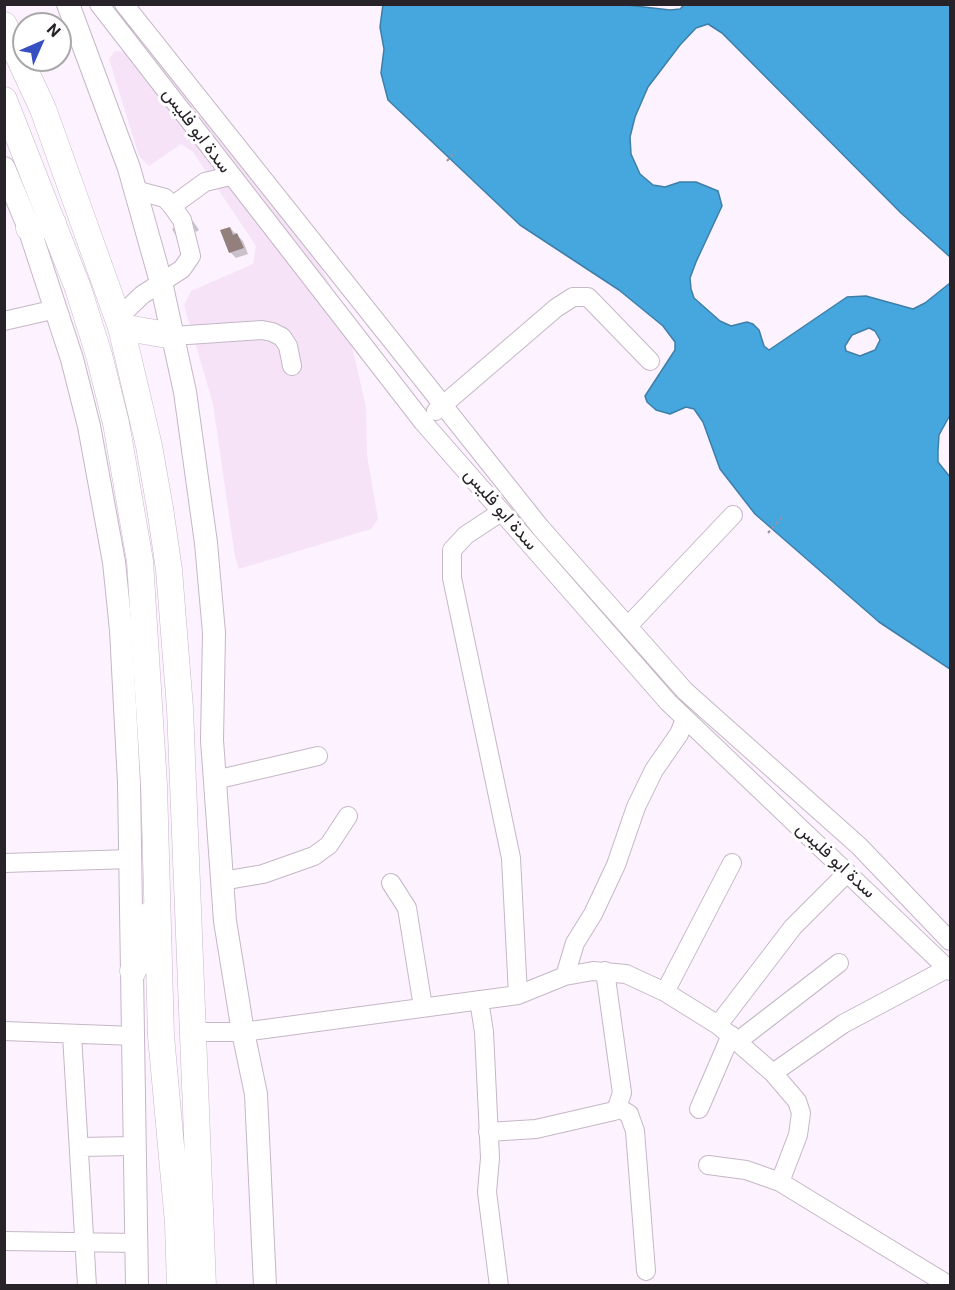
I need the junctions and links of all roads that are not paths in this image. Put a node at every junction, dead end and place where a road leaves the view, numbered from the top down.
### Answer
1 (68, 4) edge
2 (99, 4) edge
3 (124, 4) edge
4 (4, 25) edge
5 (4, 100) edge
6 (4, 168) edge
7 (230, 176) junction
8 (135, 190) junction
9 (172, 206) junction
10 (41, 225) junction
11 (161, 282) junction
12 (57, 309) junction
13 (4, 321) edge
14 (120, 322) junction
15 (173, 336) junction
16 (650, 361) dead end
17 (292, 366) dead end
18 (443, 405) junction
19 (423, 422) junction
20 (501, 512) junction
21 (733, 515) dead end
22 (628, 626) junction
23 (147, 631) junction
24 (174, 632) junction
25 (685, 719) junction
26 (318, 756) dead end
27 (215, 780) junction
28 (348, 816) dead end
29 (130, 859) junction
30 (4, 863) edge
31 (732, 863) dead end
32 (848, 873) junction
33 (222, 881) junction
34 (391, 883) dead end
35 (158, 893) junction
36 (951, 941) edge
37 (839, 963) dead end
38 (949, 970) edge
39 (133, 971) junction
40 (605, 971) junction
41 (565, 976) junction
42 (664, 992) junction
43 (518, 995) junction
44 (479, 1000) junction
45 (423, 1007) junction
46 (4, 1031) edge
47 (192, 1032) junction
48 (243, 1032) junction
49 (729, 1034) junction
50 (72, 1035) junction
51 (134, 1036) junction
52 (773, 1073) junction
53 (617, 1107) junction
54 (699, 1109) dead end
55 (488, 1132) junction
56 (133, 1146) junction
57 (79, 1147) junction
58 (708, 1165) dead end
59 (780, 1182) junction
60 (4, 1241) edge
61 (85, 1242) junction
62 (136, 1243) junction
63 (646, 1270) dead end
64 (87, 1286) edge
65 (137, 1286) edge
66 (180, 1286) edge
67 (203, 1286) edge
68 (265, 1286) edge
69 (499, 1286) edge
70 (950, 1286) edge

1 - 8 main road
2 - 7 street, سدة ابو فليس
3 - 18 street, سدة ابو فليس
4 - 14 highway
5 - 10 highway
6 - 10 main road
7 - 9 street
7 - 19 street, سدة ابو فليس
8 - 9 street
8 - 11 main road
9 - 11 street
10 - 12 main road
10 - 23 highway
11 - 14 street
11 - 15 main road
12 - 13 street
12 - 29 main road
14 - 15 highway
14 - 24 highway
15 - 17 street
15 - 27 main road
16 - 18 street
18 - 19 street
18 - 22 street, سدة ابو فليس
19 - 20 street, سدة ابو فليس
20 - 25 street, سدة ابو فليس
20 - 43 street
21 - 22 street
22 - 36 street, سدة ابو فليس
23 - 24 highway
23 - 35 highway
24 - 47 highway
25 - 32 street, سدة ابو فليس
25 - 41 street
26 - 27 street
27 - 33 main road
28 - 33 street
29 - 30 street
29 - 39 main road
31 - 42 street
32 - 38 street, سدة ابو فليس
32 - 49 street
33 - 48 main road
34 - 45 street
35 - 39 highway
35 - 66 highway
37 - 49 street
38 - 52 street
39 - 51 main road
40 - 41 street
40 - 42 street
40 - 53 street
41 - 43 street
42 - 49 street
43 - 44 street
44 - 45 street
44 - 55 street
45 - 48 street
46 - 50 street
47 - 48 street
47 - 67 highway
48 - 68 main road
49 - 52 street
49 - 54 street
50 - 51 street
50 - 57 street
51 - 56 main road
52 - 59 street
53 - 55 street
53 - 63 street
55 - 69 street
56 - 57 street
56 - 62 main road
57 - 61 street
58 - 59 street
59 - 70 street
60 - 61 street
61 - 62 street
61 - 64 street
62 - 65 main road

